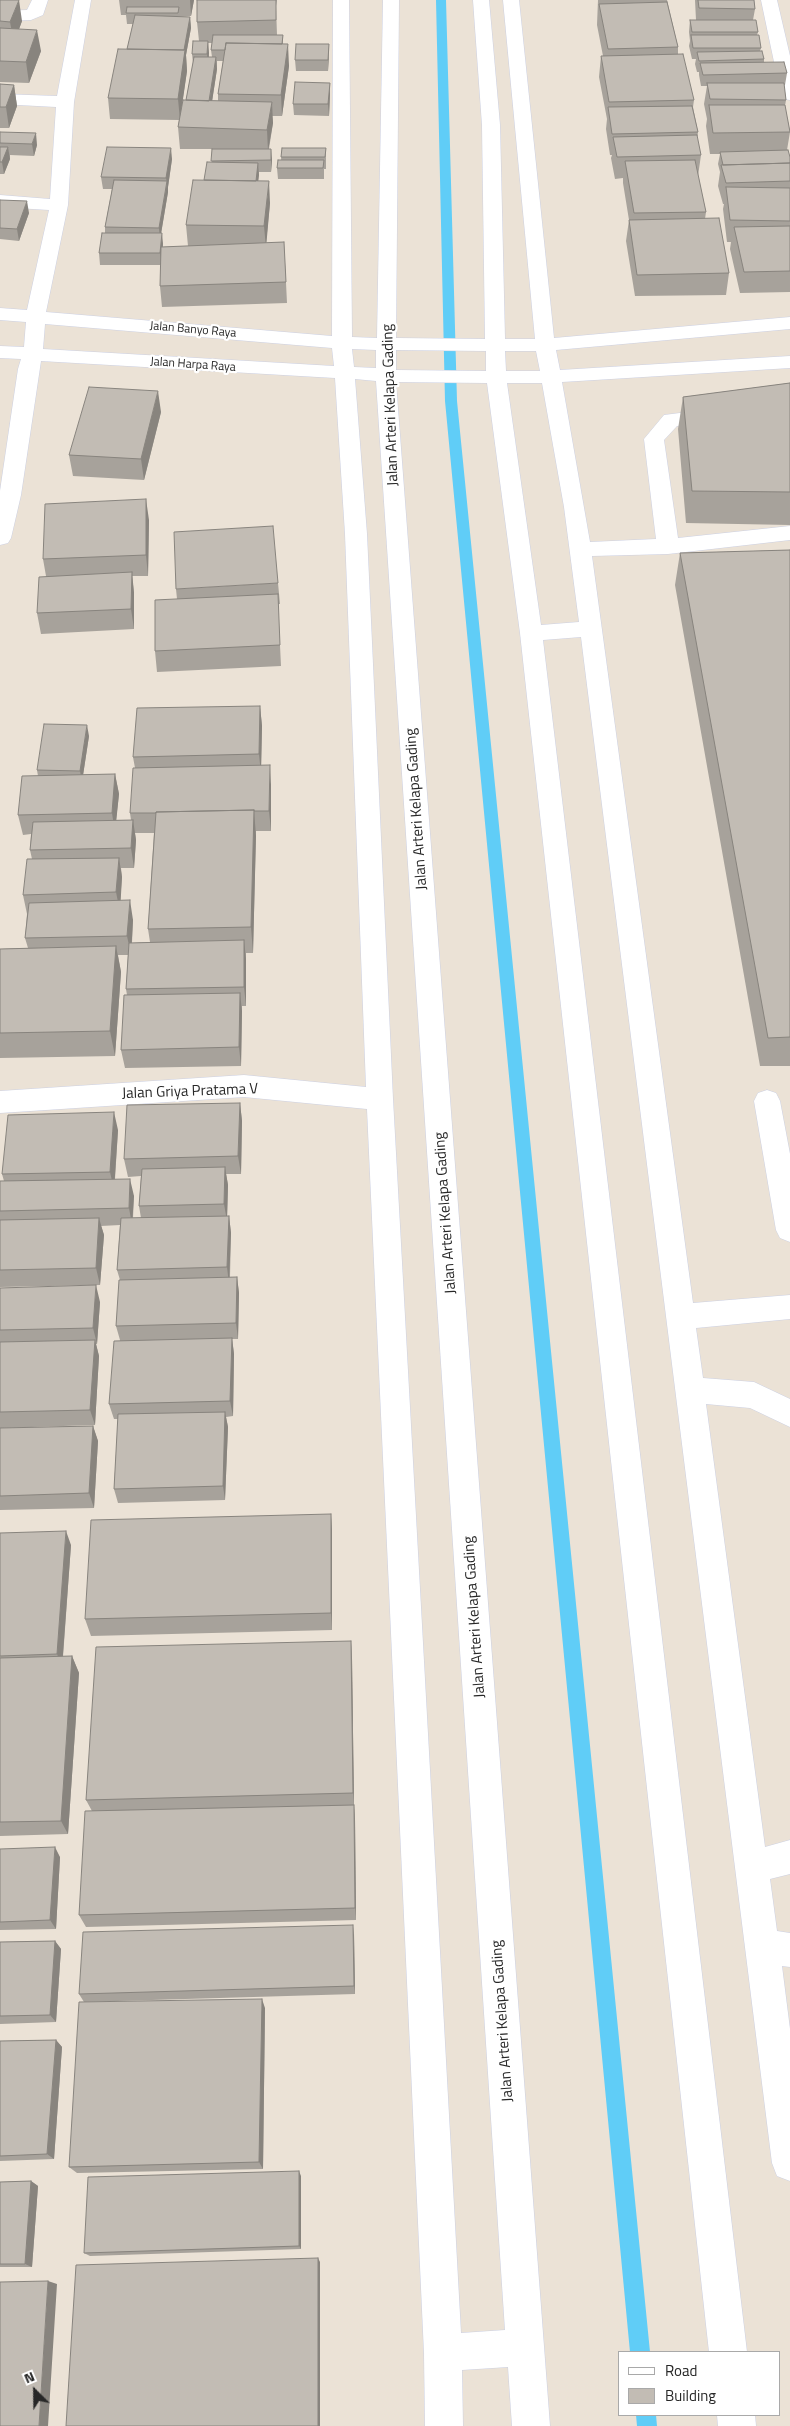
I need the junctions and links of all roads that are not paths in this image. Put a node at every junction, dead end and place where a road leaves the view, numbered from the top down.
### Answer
1 (40, 0) edge
2 (83, 0) edge
3 (341, 0) edge
4 (391, 0) edge
5 (481, 0) edge
6 (512, 0) edge
7 (769, 0) edge
8 (0, 16) edge
9 (790, 95) edge
10 (0, 99) edge
11 (65, 102) junction
12 (0, 201) edge
13 (59, 205) junction
14 (0, 314) edge
15 (37, 316) junction
16 (790, 323) edge
17 (342, 343) junction
18 (386, 344) junction
19 (494, 344) junction
20 (545, 345) junction
21 (0, 352) edge
22 (33, 355) junction
23 (790, 362) edge
24 (344, 374) junction
25 (386, 377) junction
26 (483, 377) junction
27 (550, 377) junction
28 (790, 405) edge
29 (6, 486) edge
30 (790, 532) edge
31 (377, 534) junction
32 (0, 538) edge
33 (668, 547) junction
34 (581, 549) junction
35 (591, 629) junction
36 (531, 633) junction
37 (380, 1099) junction
38 (767, 1101) dead end
39 (0, 1102) edge
40 (790, 1230) edge
41 (790, 1307) edge
42 (680, 1317) junction
43 (690, 1390) junction
44 (790, 1414) edge
45 (790, 1857) edge
46 (751, 1867) junction
47 (776, 1948) edge
48 (790, 2163) edge
49 (526, 2347) junction
50 (728, 2351) edge
51 (443, 2353) junction
52 (444, 2426) edge
53 (531, 2426) edge

1 - 8 street
2 - 11 street
3 - 17 street, Jalan Arteri Kelapa Gading
4 - 18 street, Jalan Arteri Kelapa Gading
5 - 19 street
6 - 20 street
7 - 9 street
10 - 11 street
11 - 13 street
12 - 13 street
13 - 15 street
14 - 15 street, Jalan Banyo Raya
15 - 17 street, Jalan Banyo Raya
15 - 22 street
16 - 20 street, Jalan Banyo Raya
17 - 18 street, Jalan Banyo Raya
17 - 24 street, Jalan Arteri Kelapa Gading
18 - 19 street, Jalan Banyo Raya
18 - 25 street, Jalan Arteri Kelapa Gading
19 - 20 street, Jalan Banyo Raya
19 - 26 street
20 - 27 street
21 - 22 street, Jalan Harpa Raya
22 - 24 street, Jalan Harpa Raya
22 - 29 street
23 - 27 street, Jalan Harpa Raya
24 - 25 street, Jalan Harpa Raya
24 - 31 street, Jalan Arteri Kelapa Gading
25 - 26 street, Jalan Harpa Raya
25 - 31 street, Jalan Arteri Kelapa Gading
26 - 27 street, Jalan Harpa Raya
26 - 36 street
27 - 34 street
28 - 33 street
29 - 32 street
30 - 33 street
31 - 37 street, Jalan Arteri Kelapa Gading
31 - 49 street, Jalan Arteri Kelapa Gading
33 - 34 street
34 - 35 street
35 - 36 street
35 - 42 street
36 - 50 street
37 - 39 street, Jalan Griya Pratama V
37 - 51 street, Jalan Arteri Kelapa Gading
38 - 40 street
41 - 42 street
42 - 43 street
43 - 44 street
43 - 46 street
45 - 46 street
46 - 47 street
47 - 48 street
49 - 51 street
49 - 53 street, Jalan Arteri Kelapa Gading
51 - 52 street, Jalan Arteri Kelapa Gading

